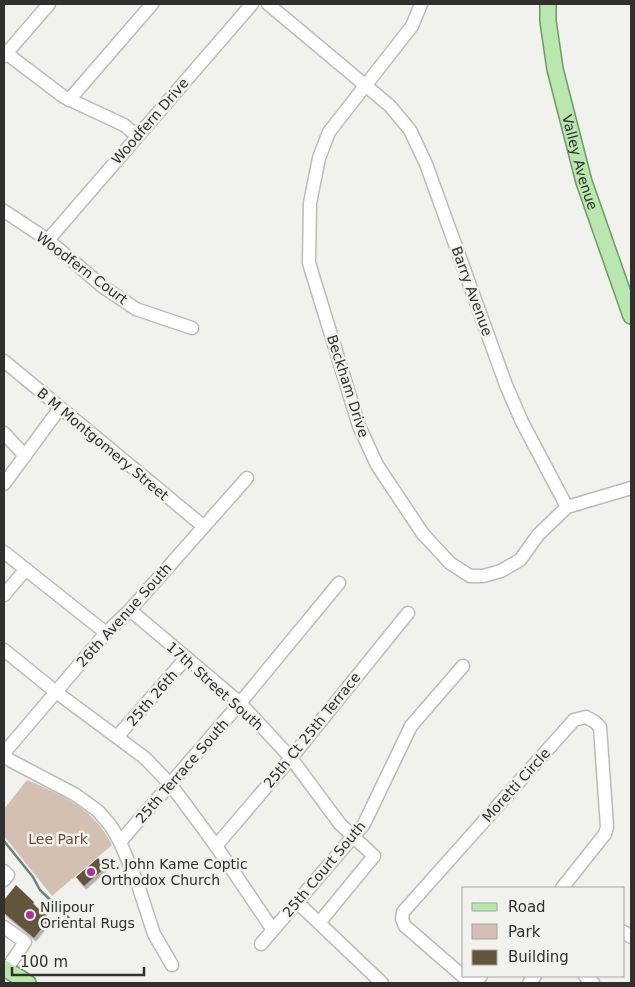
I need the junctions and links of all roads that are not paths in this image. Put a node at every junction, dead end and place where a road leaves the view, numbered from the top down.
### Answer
1 (49, 4) edge
2 (152, 4) edge
3 (252, 4) edge
4 (268, 4) edge
5 (421, 4) edge
6 (548, 4) edge
7 (5, 54) edge
8 (364, 85) junction
9 (69, 100) junction
10 (137, 136) junction
11 (4, 211) edge
12 (48, 240) junction
13 (631, 316) edge
14 (192, 328) dead end
15 (4, 361) edge
16 (60, 408) junction
17 (4, 433) edge
18 (25, 456) junction
19 (247, 478) dead end
20 (4, 484) edge
21 (631, 488) edge
22 (567, 507) junction
23 (203, 526) junction
24 (4, 552) edge
25 (26, 569) junction
26 (340, 583) dead end
27 (4, 595) edge
28 (130, 610) junction
29 (408, 613) dead end
30 (106, 633) junction
31 (4, 650) edge
32 (186, 658) junction
33 (463, 666) dead end
34 (56, 692) junction
35 (240, 703) junction
36 (117, 737) junction
37 (4, 755) edge
38 (291, 758) junction
39 (171, 785) junction
40 (354, 838) junction
41 (120, 842) junction
42 (216, 846) junction
43 (4, 871) edge
44 (4, 880) edge
45 (569, 886) edge
46 (298, 903) junction
47 (319, 923) junction
48 (4, 926) edge
49 (273, 930) junction
50 (261, 944) dead end
51 (172, 965) dead end
52 (5, 970) edge
53 (462, 976) edge
54 (464, 977) edge
55 (480, 977) edge
56 (28, 983) edge
57 (382, 983) edge

1 - 7 street
2 - 9 street
3 - 10 street, Woodfern Drive
4 - 8 street, Barry Avenue
5 - 8 street, Beckham Drive
6 - 13 main road, Valley Avenue
7 - 9 street
8 - 22 street, Barry Avenue
8 - 22 street, Beckham Drive
9 - 10 street
10 - 12 street, Woodfern Drive
11 - 12 street, Woodfern Court
12 - 14 street, Woodfern Court
15 - 16 street, B M Montgomery Street
16 - 18 street
16 - 23 street, B M Montgomery Street
17 - 18 street
18 - 20 street
19 - 23 street, 26th Avenue South
21 - 22 street, Beckham Drive
23 - 28 street, 26th Avenue South
24 - 25 street
25 - 27 street
25 - 30 street
26 - 35 street, 25th Terrace South
28 - 30 street, 26th Avenue South
28 - 32 street, 17th Street South
29 - 38 street, 25th Ct 25th Terrace
30 - 34 street, 26th Avenue South
31 - 34 street
32 - 35 street, 17th Street South
32 - 36 street, 25th 26th
33 - 40 street, 25th Court South
34 - 36 street
34 - 37 street, 26th Avenue South
35 - 38 street, 17th Street South
35 - 39 street, 25th Terrace South
36 - 39 street
37 - 41 street
38 - 40 street, 17th Street South
38 - 42 street, 25th Ct 25th Terrace
39 - 41 street, 25th Terrace South
39 - 42 street
40 - 46 street, 25th Court South
40 - 47 street, 17th Street South
41 - 51 street
42 - 49 street
43 - 44 street
45 - 53 street, Moretti Circle
46 - 47 street
46 - 49 street, 25th Court South
47 - 57 street
48 - 52 street
49 - 50 street, 25th Court South
52 - 56 main road
54 - 55 street, Moretti Circle

